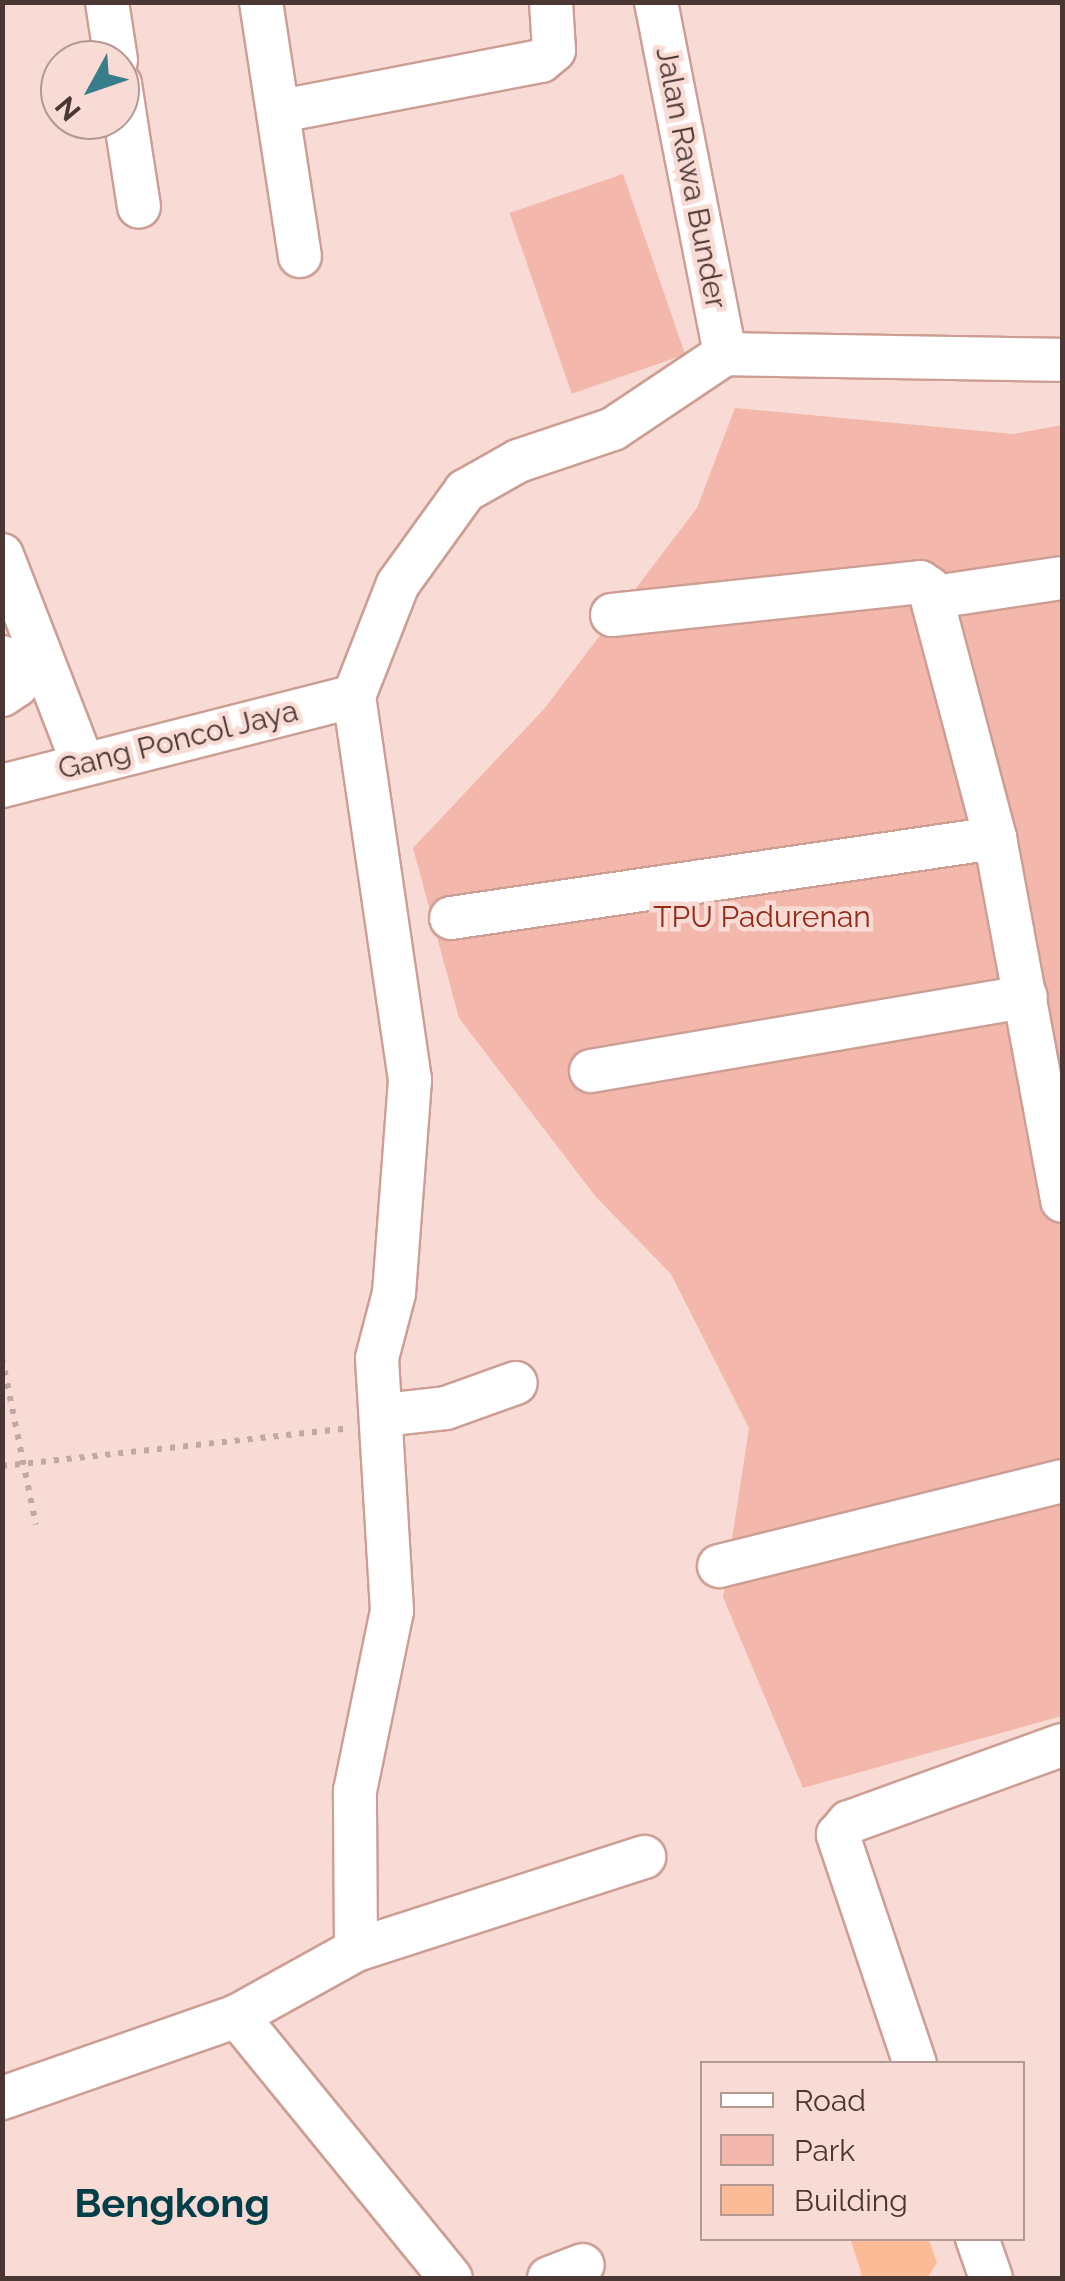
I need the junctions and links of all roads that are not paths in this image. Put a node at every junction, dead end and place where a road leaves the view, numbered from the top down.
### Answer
1 (107, 2) edge
2 (260, 2) edge
3 (551, 2) edge
4 (656, 2) edge
5 (113, 40) edge
6 (281, 112) junction
7 (129, 140) edge
8 (139, 207) dead end
9 (300, 256) dead end
10 (726, 354) junction
11 (1062, 360) edge
12 (2, 555) edge
13 (1062, 578) edge
14 (934, 597) junction
15 (612, 615) dead end
16 (2, 657) edge
17 (2, 694) edge
18 (354, 696) junction
19 (83, 764) junction
20 (2, 786) edge
21 (995, 838) junction
22 (451, 918) dead end
23 (1026, 997) junction
24 (591, 1071) dead end
25 (1062, 1201) edge
26 (516, 1383) dead end
27 (384, 1420) junction
28 (1062, 1482) edge
29 (720, 1566) dead end
30 (1062, 1745) edge
31 (644, 1856) dead end
32 (356, 1950) junction
33 (237, 2016) junction
34 (913, 2061) edge
35 (2, 2098) edge
36 (977, 2241) edge
37 (451, 2278) edge
38 (991, 2278) edge

1 - 5 street
2 - 6 street
3 - 6 street
4 - 10 street, Jalan Rawa Bunder
6 - 9 street
7 - 8 street
10 - 11 street
10 - 18 street
12 - 19 street
13 - 14 street
14 - 15 street
14 - 21 street
16 - 17 street
18 - 19 street, Gang Poncol Jaya
18 - 27 street
19 - 20 street, Gang Poncol Jaya
21 - 22 street
21 - 23 street
23 - 24 street
23 - 25 street
26 - 27 street
27 - 32 street
28 - 29 street
30 - 34 street
31 - 32 street
32 - 33 street
33 - 35 street
33 - 37 street
36 - 38 street

